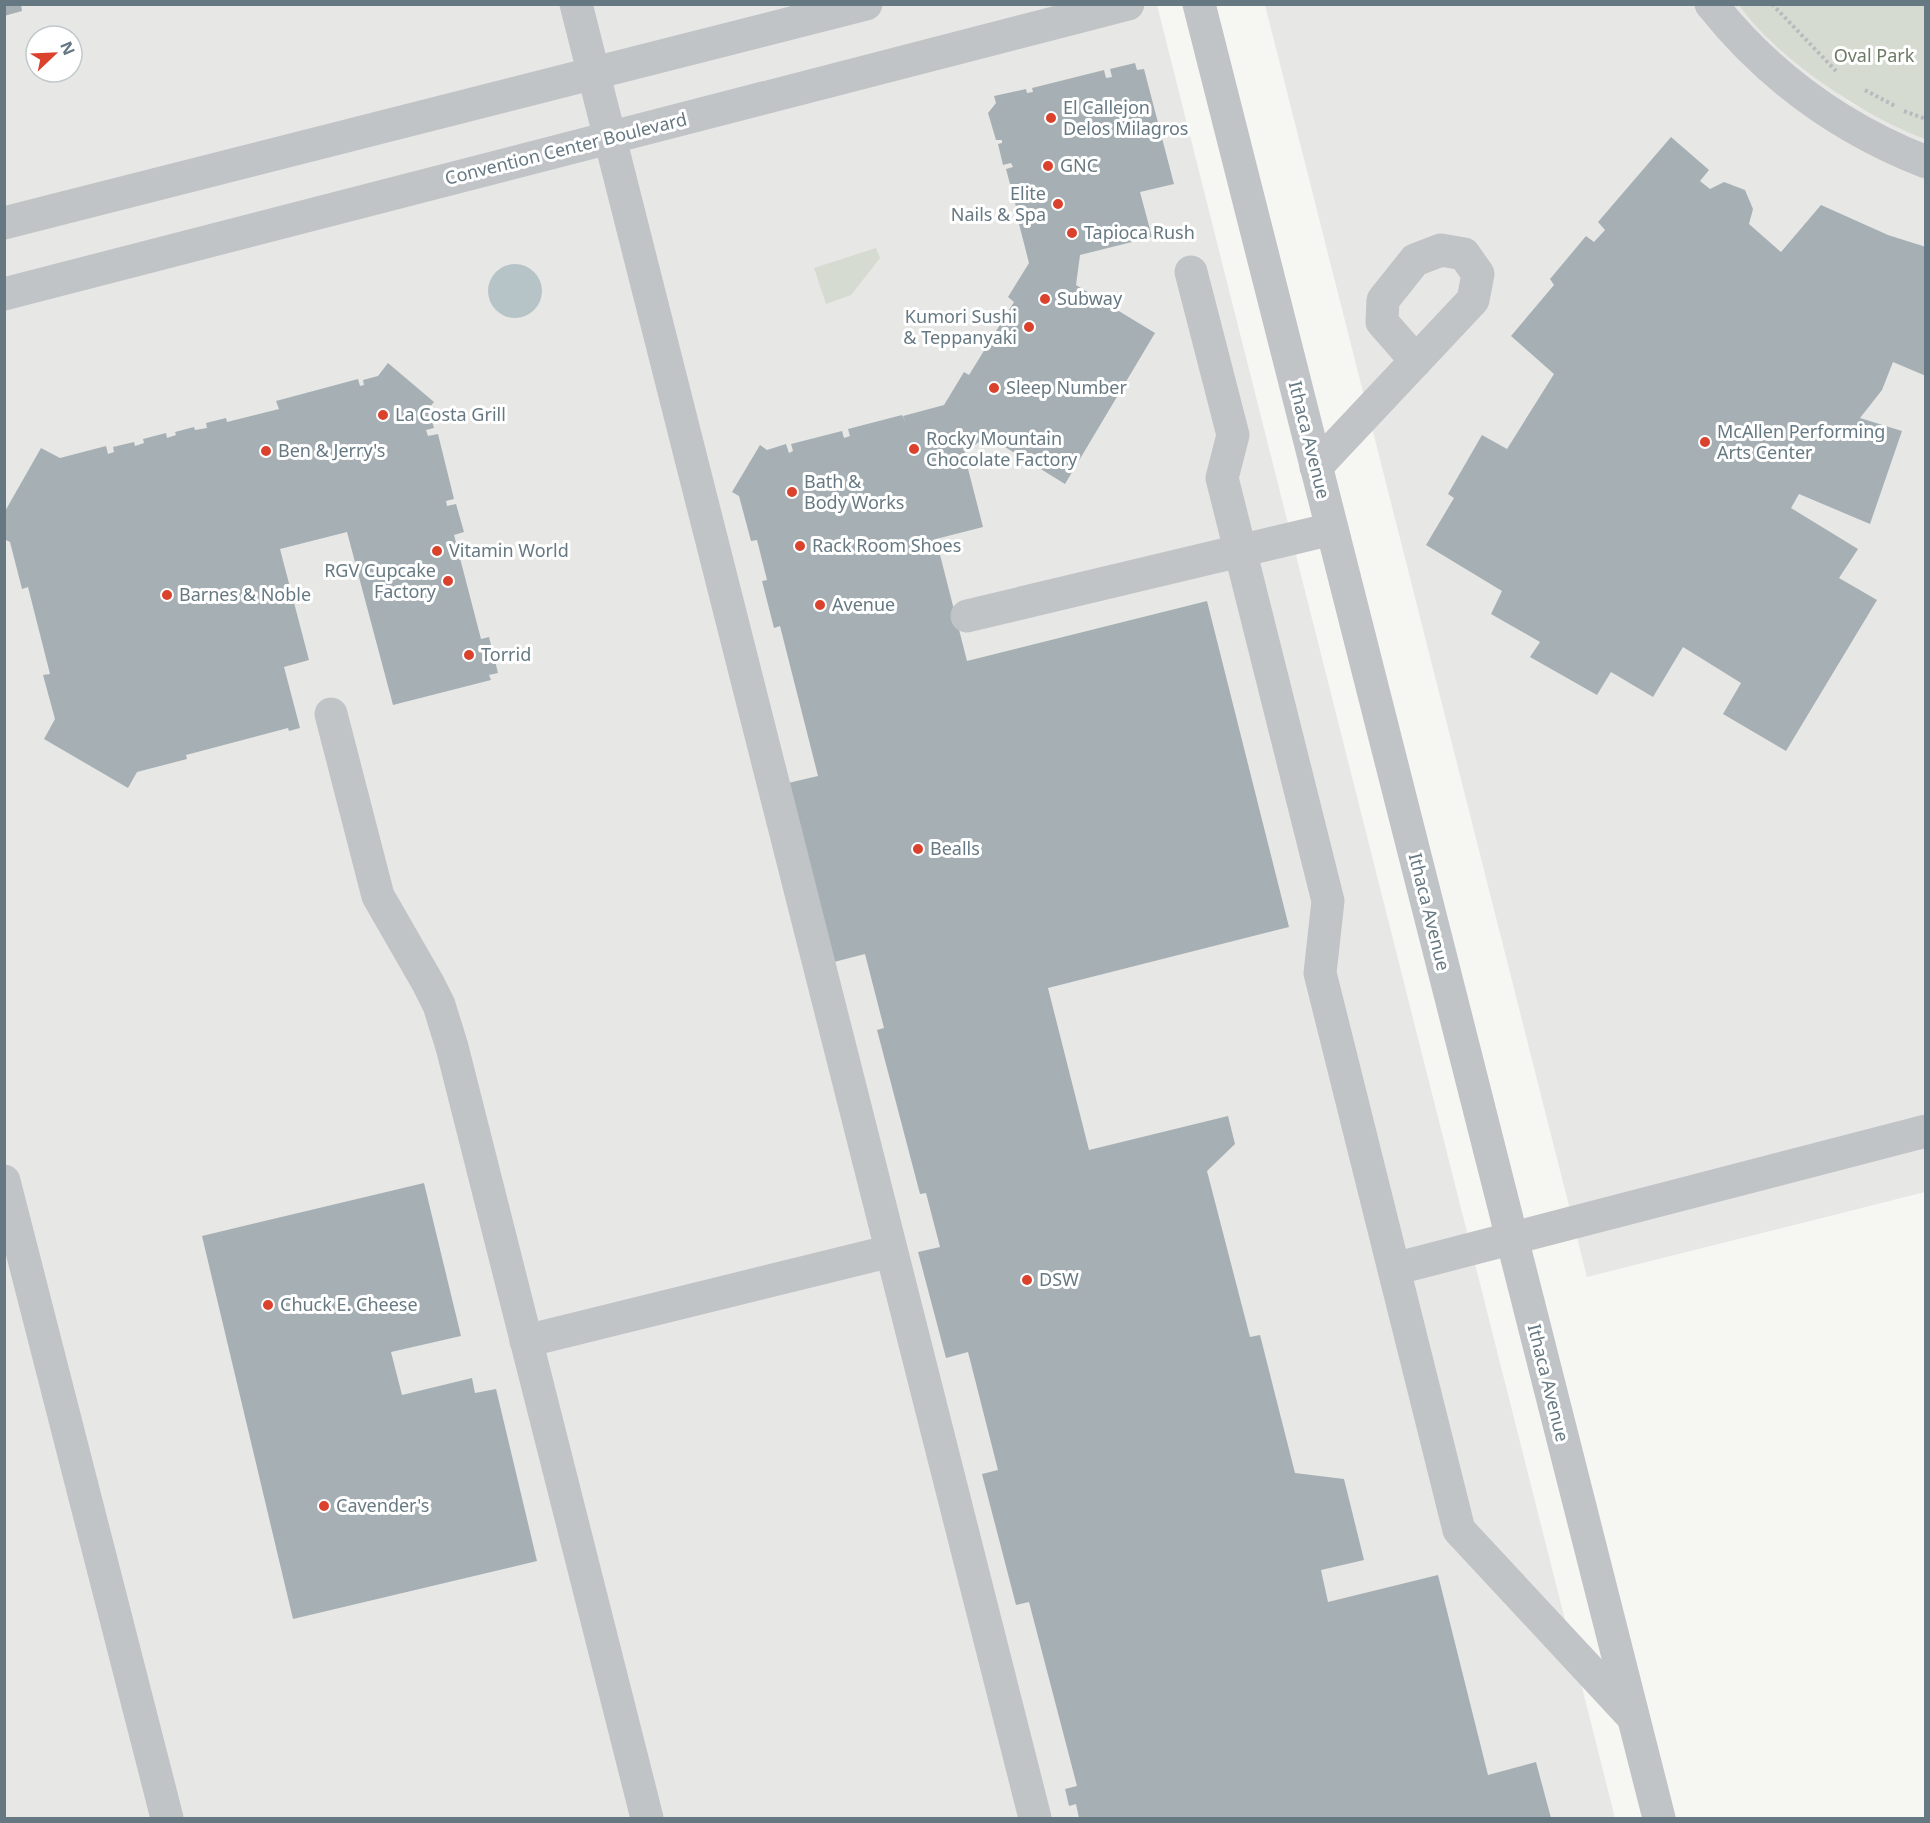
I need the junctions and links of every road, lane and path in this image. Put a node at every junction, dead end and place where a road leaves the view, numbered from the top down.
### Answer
1 (576, 4) edge
2 (867, 4) edge
3 (1128, 4) edge
4 (1199, 4) edge
5 (1711, 4) edge
6 (1772, 4) edge
7 (593, 74) junction
8 (1844, 79) dead end
9 (1861, 88) dead end
10 (1926, 119) edge
11 (609, 138) junction
12 (1926, 162) edge
13 (4, 223) edge
14 (1191, 272) dead end
15 (4, 294) edge
16 (1416, 361) dead end
17 (1316, 466) junction
18 (1332, 529) junction
19 (1240, 551) junction
20 (966, 616) dead end
21 (331, 714) dead end
22 (1926, 1131) edge
23 (4, 1181) edge
24 (1512, 1238) junction
25 (891, 1251) junction
26 (1394, 1269) junction
27 (526, 1341) junction
28 (1633, 1716) junction
29 (167, 1818) edge
30 (647, 1818) edge
31 (1035, 1818) edge
32 (1659, 1818) edge

1 - 7 street
2 - 7 street
3 - 11 street, Convention Center Boulevard
4 - 17 street, Ithaca Avenue
5 - 12 street
6 - 8 path
7 - 11 street
7 - 13 street
9 - 10 path
11 - 15 street, Convention Center Boulevard
11 - 25 street
14 - 19 street
16 - 17 street
17 - 18 street, Ithaca Avenue
18 - 19 street
18 - 24 street, Ithaca Avenue
19 - 20 street
19 - 26 street
21 - 27 street
22 - 24 street
23 - 29 street
24 - 26 street
24 - 28 street, Ithaca Avenue
25 - 27 street
25 - 31 street
26 - 28 street
27 - 30 street
28 - 32 street, Ithaca Avenue

